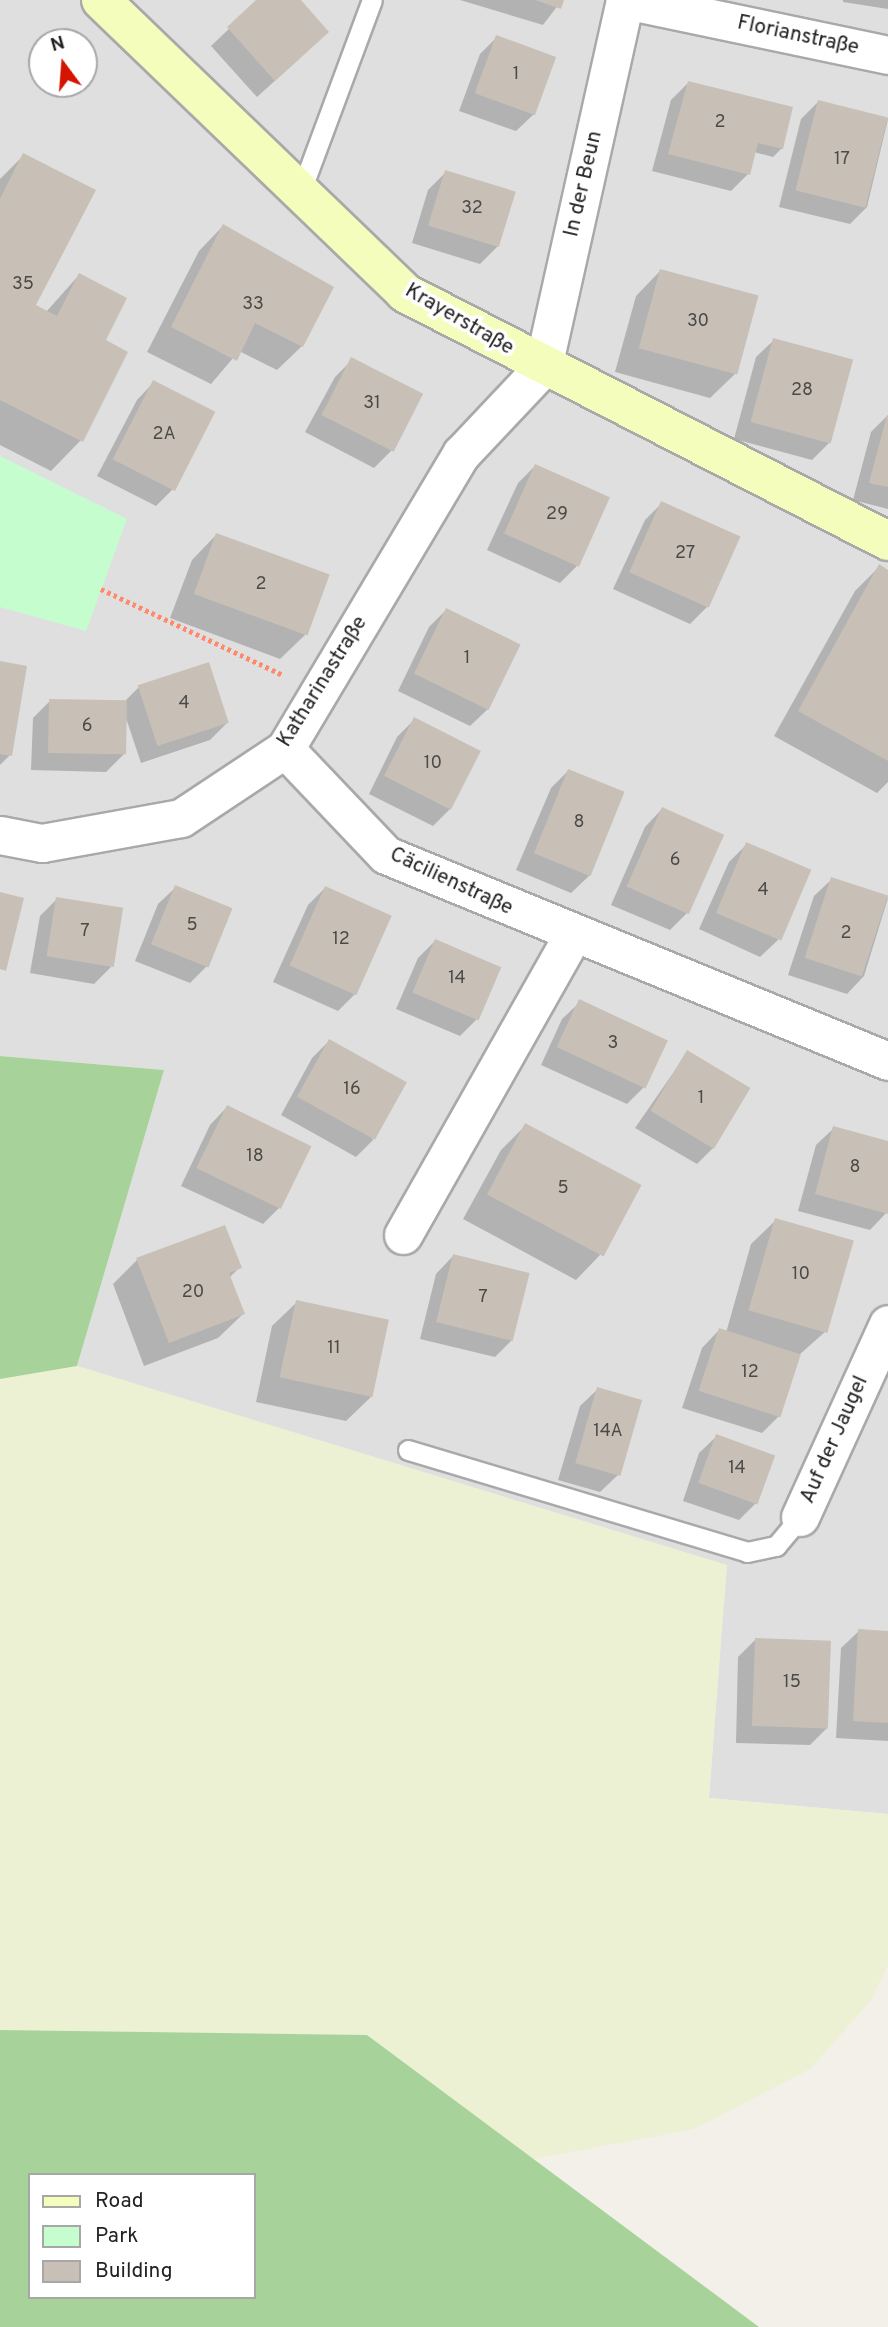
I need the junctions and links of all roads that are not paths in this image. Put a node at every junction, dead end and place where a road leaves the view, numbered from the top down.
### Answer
1 (101, 0) edge
2 (372, 0) edge
3 (625, 0) edge
4 (888, 55) edge
5 (299, 197) junction
6 (543, 368) junction
7 (888, 541) edge
8 (285, 749) junction
9 (0, 835) edge
10 (572, 936) junction
11 (888, 1061) edge
12 (402, 1235) dead end
13 (888, 1324) edge
14 (408, 1450) dead end
15 (800, 1517) joint

1 - 5 street, Krayerstraße
2 - 5 lane
3 - 4 street, Florianstraße
3 - 6 street, In der Beun
5 - 6 street, Krayerstraße
6 - 7 street, Krayerstraße
6 - 8 street, Katharinastraße
8 - 9 street, Katharinastraße
8 - 10 street, Cäcilienstraße
10 - 11 street, Cäcilienstraße
10 - 12 street
13 - 15 street, Auf der Jaugel
14 - 15 lane

